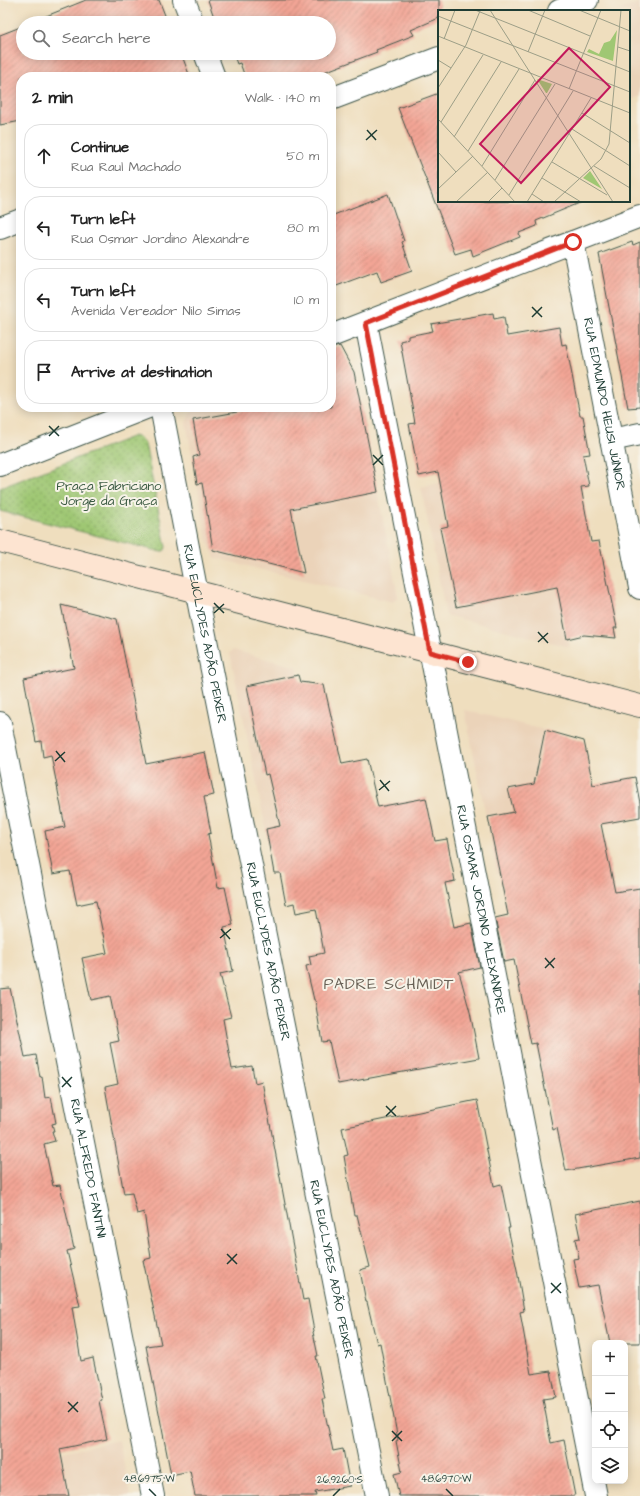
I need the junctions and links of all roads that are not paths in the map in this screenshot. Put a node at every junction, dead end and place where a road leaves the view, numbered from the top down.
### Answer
1 (184, 0) edge
2 (587, 0) edge
3 (562, 10) edge
4 (190, 16) edge
5 (438, 58) edge
6 (208, 60) edge
7 (212, 72) edge
8 (336, 98) edge
9 (640, 216) edge
10 (16, 222) edge
11 (0, 228) edge
12 (573, 242) junction
13 (366, 323) junction
14 (336, 334) edge
15 (135, 412) edge
16 (162, 412) edge
17 (640, 434) edge
18 (611, 440) junction
19 (0, 465) edge
20 (0, 541) edge
21 (640, 588) edge
22 (196, 591) junction
23 (430, 652) junction
24 (640, 706) edge
25 (0, 723) edge
26 (153, 1496) edge
27 (377, 1496) edge
28 (596, 1496) edge

1 - 4 street
2 - 3 street
5 - 8 street
6 - 7 street
9 - 12 street
10 - 11 street
12 - 13 street
12 - 18 street, RUA EDMUNDO HEUSI JÚNIOR
13 - 14 street
13 - 23 street, RUA OSMAR JORDINO ALEXANDRE
15 - 19 street
16 - 22 street, RUA EUCLYDES ADÃO PEIXER
17 - 18 street
18 - 21 street, RUA EDMUNDO HEUSI JÚNIOR
20 - 22 main road
22 - 23 main road
22 - 27 street, RUA EUCLYDES ADÃO PEIXER
23 - 24 main road
23 - 28 street, RUA OSMAR JORDINO ALEXANDRE
25 - 26 street, RUA ALFREDO FANTINI

